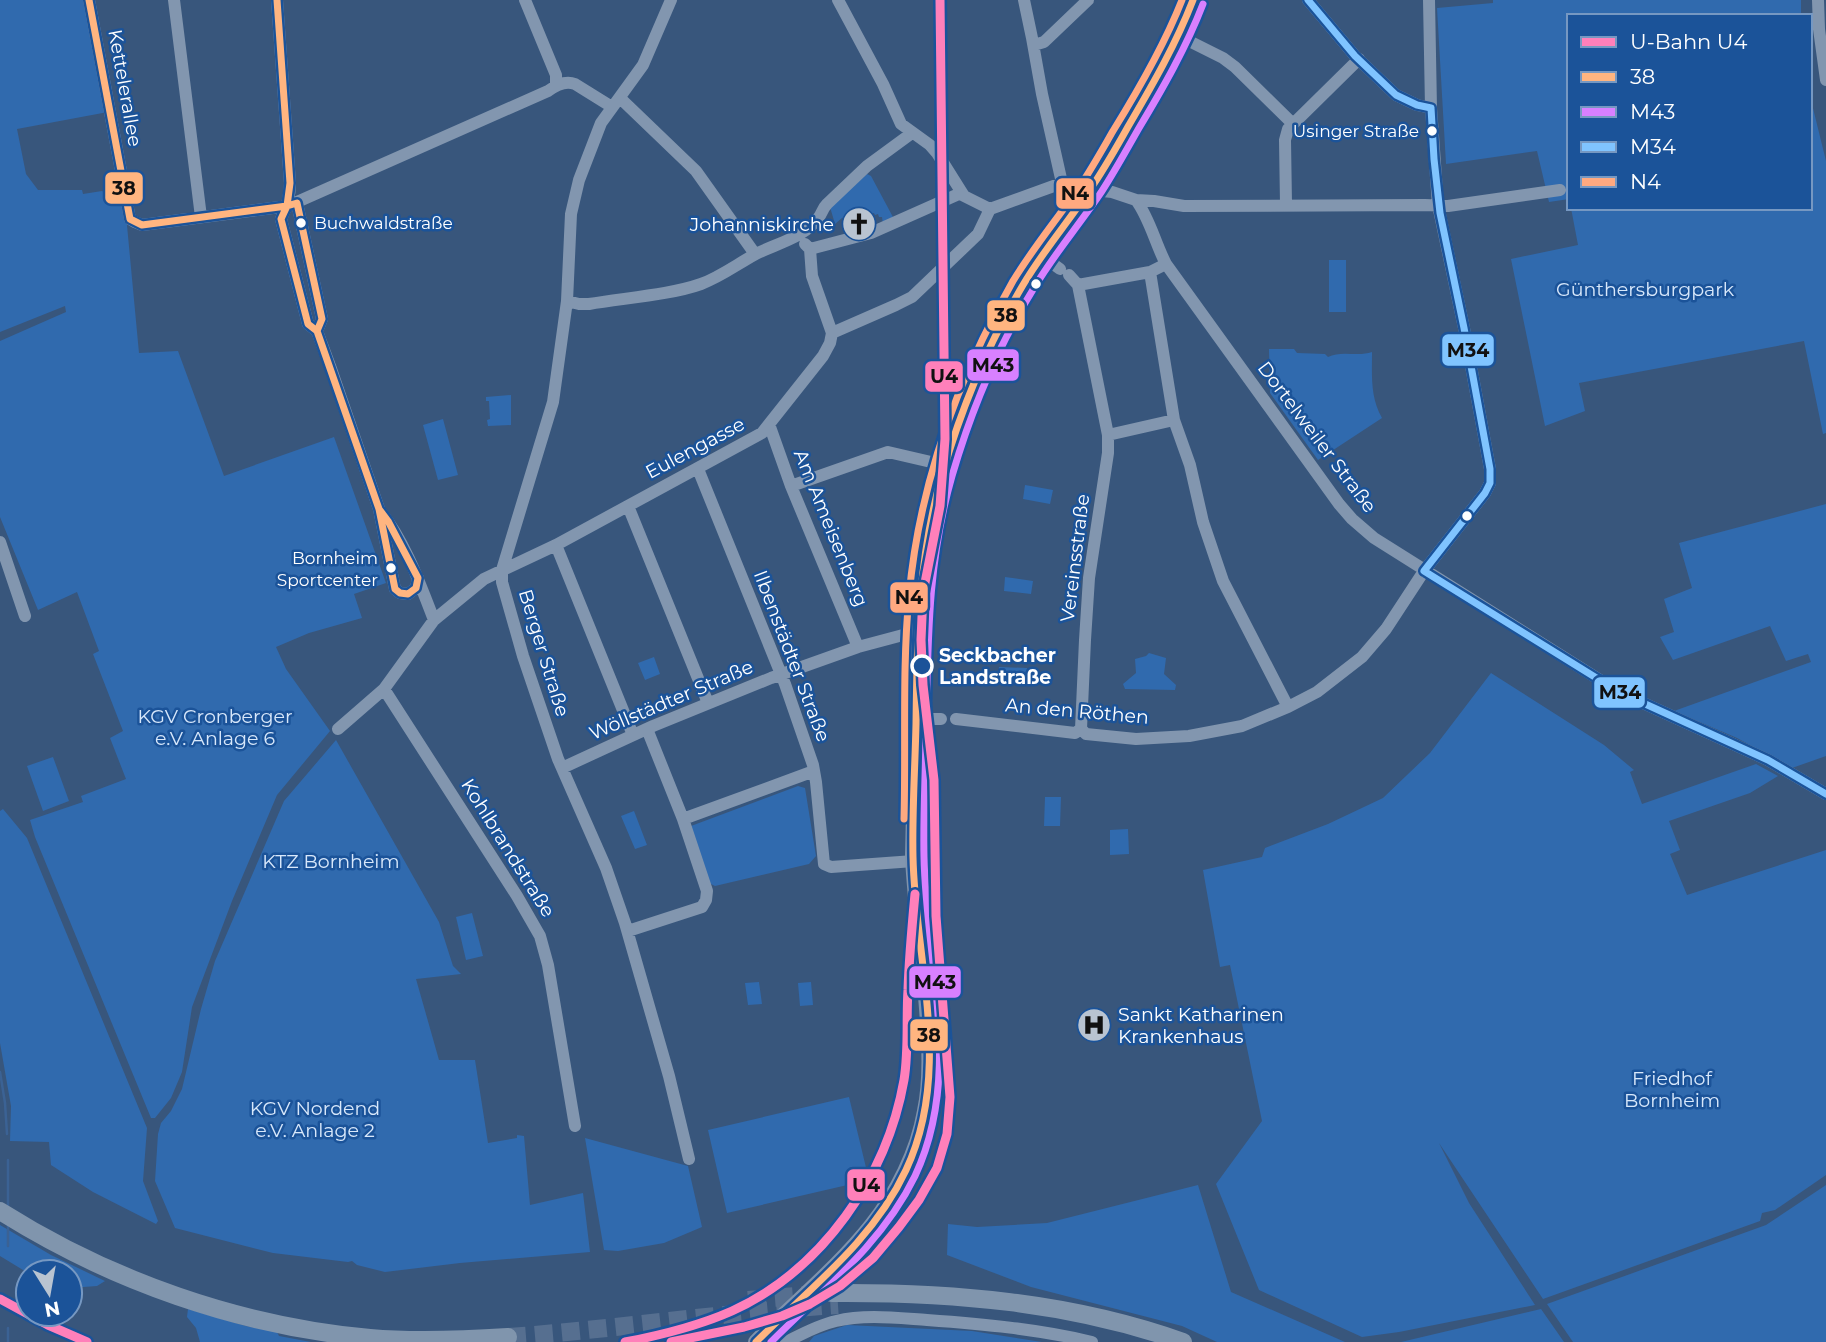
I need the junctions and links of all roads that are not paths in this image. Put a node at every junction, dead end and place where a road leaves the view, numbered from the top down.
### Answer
1 (89, 0) edge
2 (174, 0) edge
3 (277, 0) edge
4 (525, 0) edge
5 (671, 0) edge
6 (838, 0) edge
7 (1024, 0) edge
8 (1088, 0) edge
9 (1193, 0) edge
10 (1308, 0) edge
11 (1429, 0) edge
12 (1818, 0) edge
13 (1179, 36) junction
14 (1034, 45) junction
15 (1359, 60) junction
16 (1826, 80) edge
17 (556, 85) junction
18 (616, 102) junction
19 (1431, 108) junction
20 (1292, 123) junction
21 (912, 133) junction
22 (1062, 183) junction
23 (1090, 189) junction
24 (1560, 190) dead end
25 (961, 193) junction
26 (1136, 200) junction
27 (292, 204) junction
28 (1286, 205) junction
29 (1438, 205) junction
30 (990, 209) junction
31 (1075, 210) junction
32 (201, 217) junction
33 (797, 235) junction
34 (810, 249) junction
35 (755, 254) junction
36 (1042, 256) junction
37 (1166, 264) junction
38 (1150, 272) junction
39 (1069, 276) junction
40 (567, 301) junction
41 (317, 331) junction
42 (832, 333) junction
43 (1174, 420) junction
44 (769, 424) junction
45 (1108, 435) junction
46 (944, 465) junction
47 (698, 469) junction
48 (791, 486) junction
49 (628, 506) junction
50 (379, 509) junction
51 (0, 542) edge
52 (556, 545) junction
53 (502, 570) junction
54 (1424, 571) junction
55 (418, 579) junction
56 (25, 616) dead end
57 (434, 620) junction
58 (916, 634) junction
59 (858, 647) junction
60 (781, 674) junction
61 (384, 689) junction
62 (708, 703) junction
63 (1288, 707) junction
64 (916, 719) junction
65 (942, 719) dead end
66 (956, 719) dead end
67 (338, 729) dead end
68 (646, 729) junction
69 (1081, 729) junction
70 (633, 735) junction
71 (562, 768) junction
72 (814, 771) junction
73 (1826, 794) edge
74 (683, 819) junction
75 (914, 861) junction
76 (628, 931) junction
77 (575, 1126) dead end
78 (689, 1159) dead end
79 (0, 1197) edge
80 (0, 1211) edge
81 (829, 1293) junction
82 (280, 1318) junction
83 (508, 1332) dead end
84 (756, 1342) edge
85 (786, 1342) edge
86 (1092, 1342) edge
87 (1144, 1342) edge
88 (1183, 1342) edge

1 - 32 street, Kettelerallee
2 - 32 street
3 - 27 street
4 - 17 street
5 - 18 street, Berger Straße
6 - 21 street
7 - 14 street
8 - 14 street
9 - 13 main road
10 - 15 street
11 - 19 street, An den Röthen
12 - 16 street
13 - 20 street
13 - 23 main road
14 - 22 street
15 - 19 street
15 - 20 street
17 - 18 street
17 - 27 street
18 - 35 street
18 - 40 street, Berger Straße
19 - 29 street, An den Röthen
20 - 28 street
21 - 25 street
21 - 33 street
22 - 23 street
22 - 30 street
22 - 31 street
23 - 26 street
23 - 31 main road
24 - 29 street
25 - 30 street
25 - 34 street
26 - 28 street
26 - 37 street, Dortelweiler Straße
27 - 32 street
27 - 41 street
27 - 41 street
28 - 29 street
29 - 54 street, An den Röthen
30 - 42 street
31 - 36 main road
33 - 34 street
33 - 35 street
34 - 42 street
35 - 40 street
36 - 39 street
36 - 46 main road
37 - 38 street
37 - 54 street, Dortelweiler Straße
38 - 39 street
38 - 43 street
39 - 45 street, Vereinsstraße
40 - 53 street, Berger Straße
41 - 50 street
42 - 44 street, Eulengasse
43 - 45 street
43 - 63 street
44 - 47 street, Eulengasse
44 - 48 street, Am Ameisenberg
45 - 69 street, Vereinsstraße
46 - 48 street
46 - 58 main road
47 - 49 street, Eulengasse
47 - 60 street, Ilbenstädter Straße
48 - 59 street, Am Ameisenberg
49 - 52 street, Eulengasse
49 - 62 street
50 - 55 street
50 - 55 street
51 - 56 street
52 - 53 street, Eulengasse
52 - 70 street
53 - 57 street, Eulengasse
53 - 71 street, Berger Straße
54 - 63 street, An den Röthen
54 - 73 street, Dortelweiler Straße
55 - 57 street
57 - 61 street, Eulengasse
58 - 59 street, Wöllstädter Straße
58 - 64 main road
59 - 60 street, Wöllstädter Straße
60 - 62 street, Wöllstädter Straße
60 - 72 street, Ilbenstädter Straße
61 - 67 street, Eulengasse
61 - 77 street, Kohlbrandstraße
62 - 68 street, Wöllstädter Straße
63 - 69 street, An den Röthen
64 - 65 street
64 - 75 main road
66 - 69 street, An den Röthen
68 - 70 street, Wöllstädter Straße
68 - 74 street
70 - 71 street, Wöllstädter Straße
71 - 76 street, Berger Straße
72 - 74 street
72 - 75 street, Ilbenstädter Straße
74 - 76 street
75 - 81 main road
76 - 78 street, Berger Straße
79 - 82 highway
80 - 82 highway
81 - 84 main road
81 - 87 highway
81 - 88 highway
82 - 83 highway
85 - 86 street

